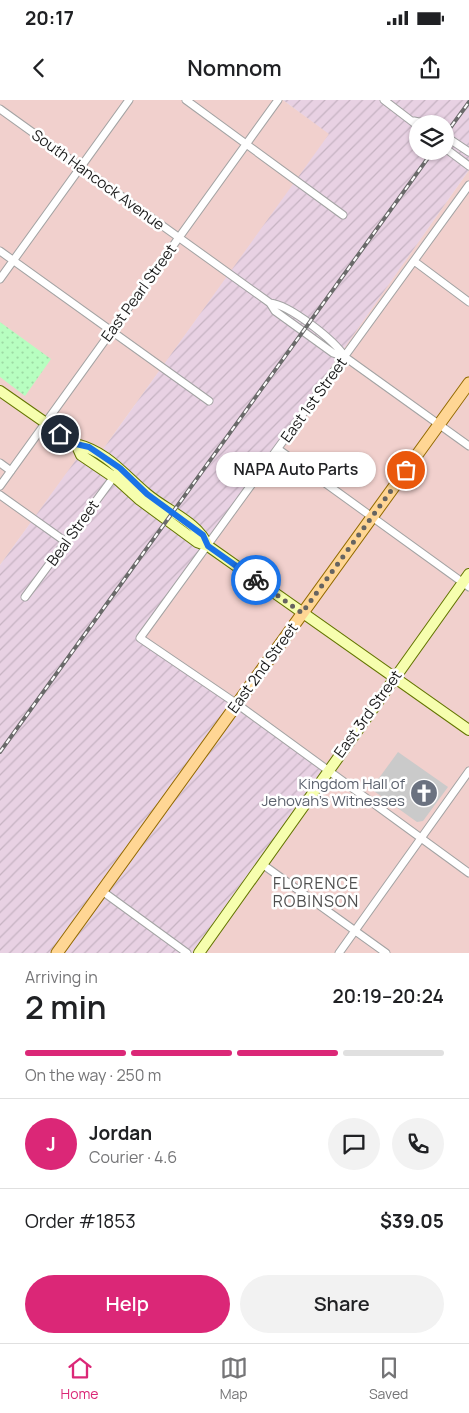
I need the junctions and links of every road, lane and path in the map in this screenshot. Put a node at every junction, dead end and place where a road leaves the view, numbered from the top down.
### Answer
1 (129, 100) edge
2 (186, 100) edge
3 (278, 100) edge
4 (384, 100) edge
5 (0, 109) edge
6 (409, 119) edge
7 (454, 142) edge
8 (246, 144) junction
9 (469, 152) edge
10 (454, 155) edge
11 (469, 166) edge
12 (81, 167) junction
13 (469, 185) edge
14 (343, 215) dead end
15 (179, 237) junction
16 (0, 251) edge
17 (13, 260) junction
18 (414, 261) junction
19 (0, 279) edge
20 (469, 302) edge
21 (112, 331) junction
22 (345, 357) junction
23 (469, 383) edge
24 (0, 391) edge
25 (209, 401) dead end
26 (45, 423) junction
27 (439, 425) junction
28 (76, 444) junction
29 (469, 446) edge
30 (278, 449) junction
31 (0, 463) edge
32 (120, 468) junction
33 (11, 471) junction
34 (114, 477) junction
35 (0, 486) edge
36 (0, 495) edge
37 (170, 516) junction
38 (372, 518) junction
39 (66, 542) junction
40 (208, 546) junction
41 (467, 581) edge
42 (25, 597) dead end
43 (302, 613) junction
44 (395, 677) junction
45 (237, 704) junction
46 (469, 730) edge
47 (328, 770) junction
48 (469, 771) edge
49 (421, 838) junction
50 (262, 864) junction
51 (469, 873) edge
52 (102, 891) junction
53 (355, 931) junction
54 (57, 953) edge
55 (187, 953) edge
56 (199, 953) edge
57 (339, 953) edge
58 (386, 953) edge

1 - 12 street
2 - 8 street
3 - 8 street, East Pearl Street
4 - 6 street
5 - 12 street, South Hancock Avenue
7 - 9 street
8 - 14 street
8 - 15 street, East Pearl Street
10 - 11 street
12 - 15 street, South Hancock Avenue
12 - 17 street
13 - 18 street, East 1st Street
15 - 21 street, East Pearl Street
15 - 22 street, South Hancock Avenue
16 - 17 street
17 - 19 street
17 - 21 street
18 - 20 street
18 - 22 street, East 1st Street
21 - 25 street
21 - 26 street, East Pearl Street
22 - 27 street, South Hancock Avenue
22 - 30 street, East 1st Street
23 - 27 main road, East 2nd Street
24 - 26 street
26 - 28 street
26 - 33 street, East Pearl Street
27 - 29 street, South Hancock Avenue
27 - 38 main road, East 2nd Street
28 - 32 street
28 - 34 street
30 - 38 street
30 - 40 street, East 1st Street
31 - 33 street
32 - 34 street, Beal Street
32 - 37 street
33 - 35 street, East Pearl Street
34 - 37 street
34 - 39 street, Beal Street
36 - 39 street
37 - 40 street
38 - 41 street
38 - 43 main road, East 2nd Street
39 - 42 street, Beal Street
40 - 43 street
40 - 45 street, East 1st Street
41 - 44 street, East 3rd Street
43 - 44 street
43 - 45 main road, East 2nd Street
44 - 46 street
44 - 47 street, East 3rd Street
45 - 47 street
45 - 52 main road, East 2nd Street
47 - 49 street
47 - 50 street, East 3rd Street
48 - 49 street
49 - 51 street
49 - 53 street
50 - 53 street
50 - 56 street, East 3rd Street
52 - 54 main road, East 2nd Street
52 - 55 street
53 - 57 street
53 - 58 street

